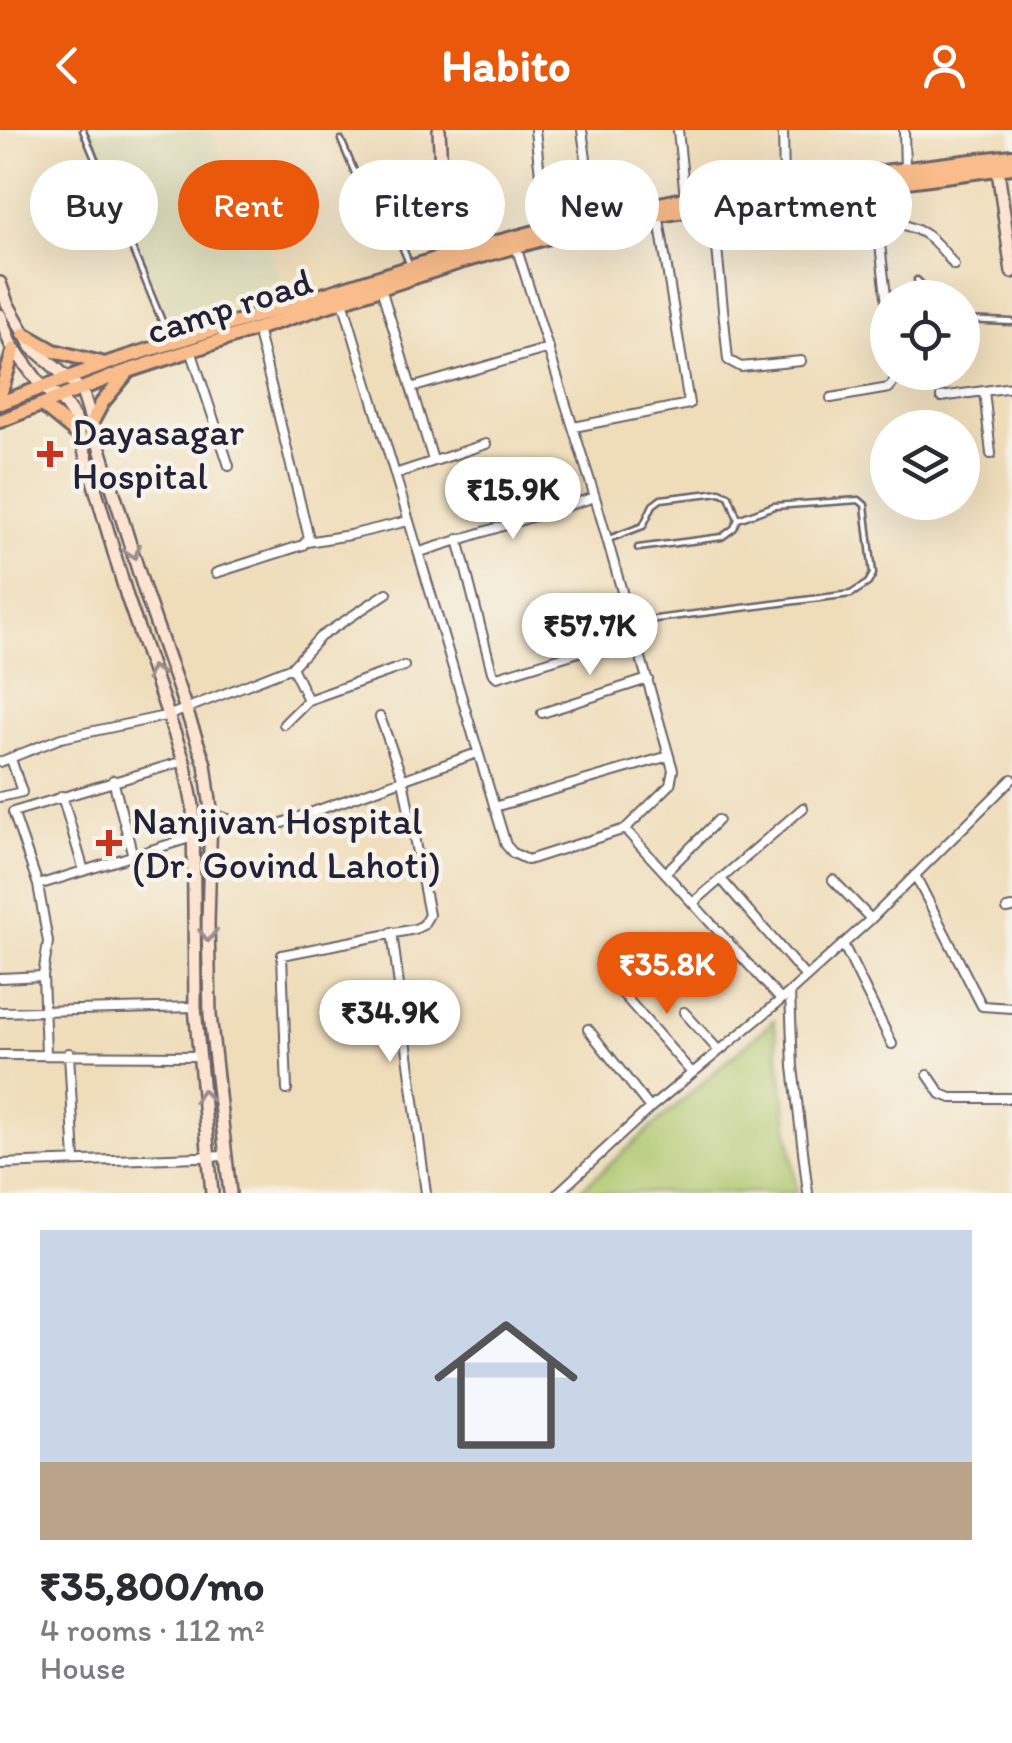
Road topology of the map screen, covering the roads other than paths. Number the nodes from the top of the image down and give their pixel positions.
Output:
1 (83, 130) edge
2 (439, 130) edge
3 (535, 130) edge
4 (582, 130) edge
5 (678, 130) edge
6 (783, 130) edge
7 (904, 130) edge
8 (341, 140) dead end
9 (538, 160) edge
10 (586, 160) edge
11 (682, 160) edge
12 (784, 160) edge
13 (905, 160) edge
14 (1007, 162) edge
15 (912, 173) edge
16 (659, 216) edge
17 (912, 229) edge
18 (525, 238) edge
19 (525, 240) edge
20 (515, 242) junction
21 (716, 250) edge
22 (880, 250) edge
23 (452, 254) junction
24 (954, 265) dead end
25 (411, 268) junction
26 (1012, 272) edge
27 (884, 280) edge
28 (0, 283) edge
29 (381, 288) junction
30 (342, 301) junction
31 (0, 316) edge
32 (980, 321) edge
33 (1012, 322) edge
34 (256, 329) junction
35 (24, 334) junction
36 (171, 343) junction
37 (549, 348) junction
38 (14, 349) junction
39 (191, 350) junction
40 (801, 361) dead end
41 (106, 364) junction
42 (128, 371) junction
43 (67, 379) junction
44 (42, 387) junction
45 (411, 388) junction
46 (1012, 388) edge
47 (877, 390) edge
48 (82, 391) junction
49 (984, 391) junction
50 (941, 397) dead end
51 (831, 398) dead end
52 (0, 399) edge
53 (61, 400) junction
54 (43, 406) junction
55 (0, 422) edge
56 (92, 422) junction
57 (574, 427) junction
58 (80, 436) junction
59 (486, 444) dead end
60 (991, 454) dead end
61 (433, 460) junction
62 (229, 466) dead end
63 (394, 474) junction
64 (595, 497) junction
65 (738, 519) junction
66 (408, 521) junction
67 (458, 539) junction
68 (606, 540) junction
69 (307, 542) junction
70 (638, 548) dead end
71 (420, 552) junction
72 (216, 572) dead end
73 (387, 593) dead end
74 (632, 622) junction
75 (636, 634) junction
76 (404, 666) dead end
77 (292, 667) junction
78 (648, 678) junction
79 (308, 700) junction
80 (187, 708) junction
81 (542, 713) dead end
82 (170, 715) junction
83 (380, 716) dead end
84 (284, 724) dead end
85 (477, 754) junction
86 (669, 756) junction
87 (11, 759) junction
88 (184, 761) junction
89 (0, 762) edge
90 (113, 780) junction
91 (403, 780) junction
92 (1012, 780) edge
93 (62, 796) junction
94 (0, 797) edge
95 (494, 807) junction
96 (804, 808) dead end
97 (210, 813) junction
98 (718, 820) dead end
99 (625, 829) junction
100 (192, 837) junction
101 (133, 856) junction
102 (84, 871) junction
103 (665, 872) junction
104 (916, 875) junction
105 (721, 879) junction
106 (833, 880) dead end
107 (38, 885) junction
108 (692, 903) junction
109 (870, 919) junction
110 (392, 932) junction
111 (843, 944) junction
112 (44, 976) junction
113 (806, 976) junction
114 (0, 978) edge
115 (615, 985) dead end
116 (790, 992) junction
117 (781, 1000) junction
118 (195, 1007) junction
119 (1012, 1008) edge
120 (44, 1011) junction
121 (0, 1012) edge
122 (684, 1012) dead end
123 (588, 1029) dead end
124 (892, 1044) dead end
125 (719, 1051) junction
126 (46, 1054) junction
127 (69, 1054) junction
128 (0, 1055) edge
129 (198, 1056) junction
130 (692, 1073) junction
131 (928, 1075) dead end
132 (288, 1090) dead end
133 (1012, 1098) edge
134 (650, 1108) junction
135 (226, 1156) junction
136 (209, 1157) junction
137 (75, 1161) junction
138 (0, 1164) edge
139 (212, 1193) edge
140 (230, 1193) edge
141 (424, 1193) edge
142 (558, 1193) edge
143 (808, 1193) edge

1 - 36 lane
2 - 23 street
3 - 9 street
4 - 10 street
5 - 11 street
6 - 12 street
7 - 13 street
8 - 25 lane
14 - 15 main road, camp road
14 - 26 street
16 - 57 street
17 - 24 street
18 - 20 main road, camp road
19 - 20 main road, camp road
20 - 23 main road, camp road
20 - 29 main road, camp road
20 - 37 street
21 - 40 street
22 - 27 street
23 - 25 main road, camp road
25 - 36 main road, camp road
28 - 35 street
29 - 30 main road, camp road
29 - 45 street
30 - 34 main road, camp road
30 - 63 street
31 - 38 street
32 - 33 lane
34 - 39 main road, camp road
34 - 69 street
35 - 41 main road
35 - 43 street
36 - 41 main road, camp road
37 - 45 street
37 - 57 street
38 - 44 street
38 - 52 main road
39 - 42 main road, camp road
39 - 62 street
41 - 43 main road, camp road
42 - 48 main road, camp road
42 - 56 main road
43 - 44 main road, camp road
43 - 48 street
44 - 52 main road, camp road
44 - 53 street
45 - 61 street
46 - 49 street
47 - 51 street
48 - 53 main road, camp road
48 - 56 street
49 - 50 street
49 - 60 street
53 - 54 main road, camp road
53 - 58 street
54 - 55 main road, camp road
54 - 58 main road
56 -> 80 street
57 - 64 street
82 -> 58 street
59 - 61 street
61 - 63 street
63 - 66 street
64 - 67 street
64 - 68 street
65 - 68 lane
65 - 70 lane
65 - 74 lane
66 - 69 street
66 - 71 street
67 - 71 street
67 - 75 street
68 - 74 street
69 - 72 street
71 - 85 street
73 - 77 street
74 - 75 street
75 - 78 street
76 - 79 street
77 - 79 street
77 - 80 street
78 - 81 street
78 - 86 street
79 - 84 street
80 - 82 street
80 - 97 street
82 - 87 street
82 - 88 street
83 - 91 street
85 - 91 street
85 - 95 street
86 - 95 street
86 - 99 street
87 - 89 street
87 - 94 street
88 - 90 street
88 - 100 street
90 - 93 street
90 - 101 street
91 - 97 street
91 - 110 street
92 - 104 street
93 - 102 street
93 - 107 street
95 - 99 street
96 - 105 street
97 -> 135 street
98 - 103 street
99 - 103 street
100 - 101 street
100 - 118 street
101 - 102 street
102 - 107 street
103 - 108 street
104 - 109 street
104 - 119 street
105 - 108 street
105 - 113 street
106 - 109 street
107 - 112 street
108 - 117 street
109 - 111 street
110 - 132 street
110 - 141 street
111 - 113 street
111 - 124 street
112 - 114 street
112 - 120 street
113 - 116 street
115 - 130 street
116 - 117 street
116 - 143 street
117 - 125 street
118 - 120 street
118 - 129 street
120 - 121 street
120 - 126 street
122 - 125 street
123 - 134 street
125 - 130 street
126 - 127 street
126 - 128 street
127 - 129 street
127 - 137 street
136 -> 129 street
130 - 134 street
131 - 133 street
134 - 142 street
135 - 136 street
135 - 140 street
136 - 137 street
136 - 139 street
137 - 138 street

